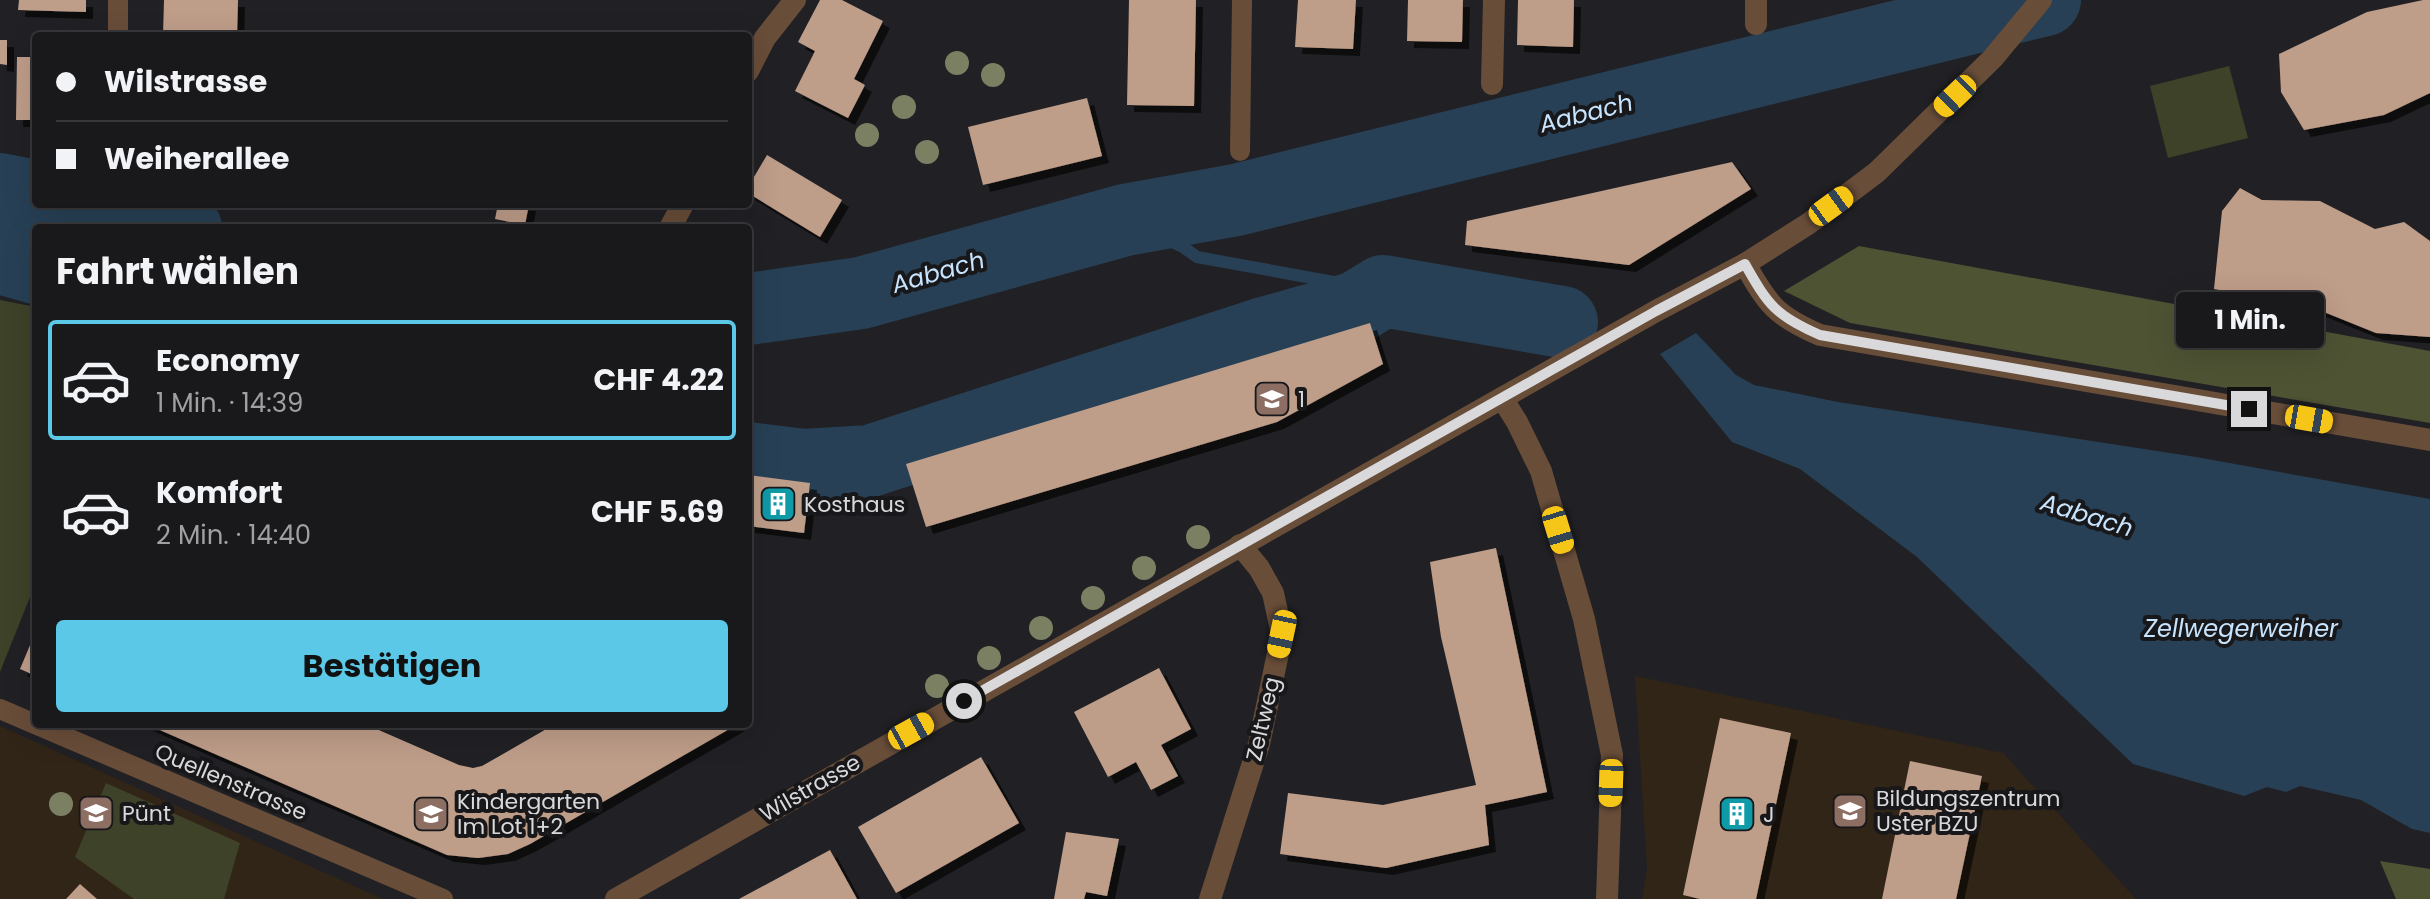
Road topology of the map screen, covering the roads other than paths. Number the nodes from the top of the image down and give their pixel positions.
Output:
1 (118, 0) edge
2 (795, 0) edge
3 (1242, 0) edge
4 (1494, 0) edge
5 (1756, 0) edge
6 (2041, 0) edge
7 (1756, 24) dead end
8 (118, 32) edge
9 (752, 63) edge
10 (1492, 84) dead end
11 (1240, 151) dead end
12 (1745, 264) junction
13 (1502, 398) junction
14 (2430, 440) edge
15 (1240, 545) junction
16 (0, 709) edge
17 (32, 723) edge
18 (44, 728) edge
19 (443, 899) edge
20 (616, 899) edge
21 (1210, 899) edge
22 (1607, 899) edge

1 - 8 lane
2 - 9 street
3 - 11 lane
4 - 10 street
5 - 7 street
6 - 12 street, Wilstrasse
12 - 13 street, Wilstrasse
12 - 14 street
13 - 15 street, Wilstrasse
13 - 22 street
15 - 20 street, Wilstrasse
15 - 21 street, Zeltweg
16 - 17 lane, Quellenstrasse
18 - 19 lane, Quellenstrasse

